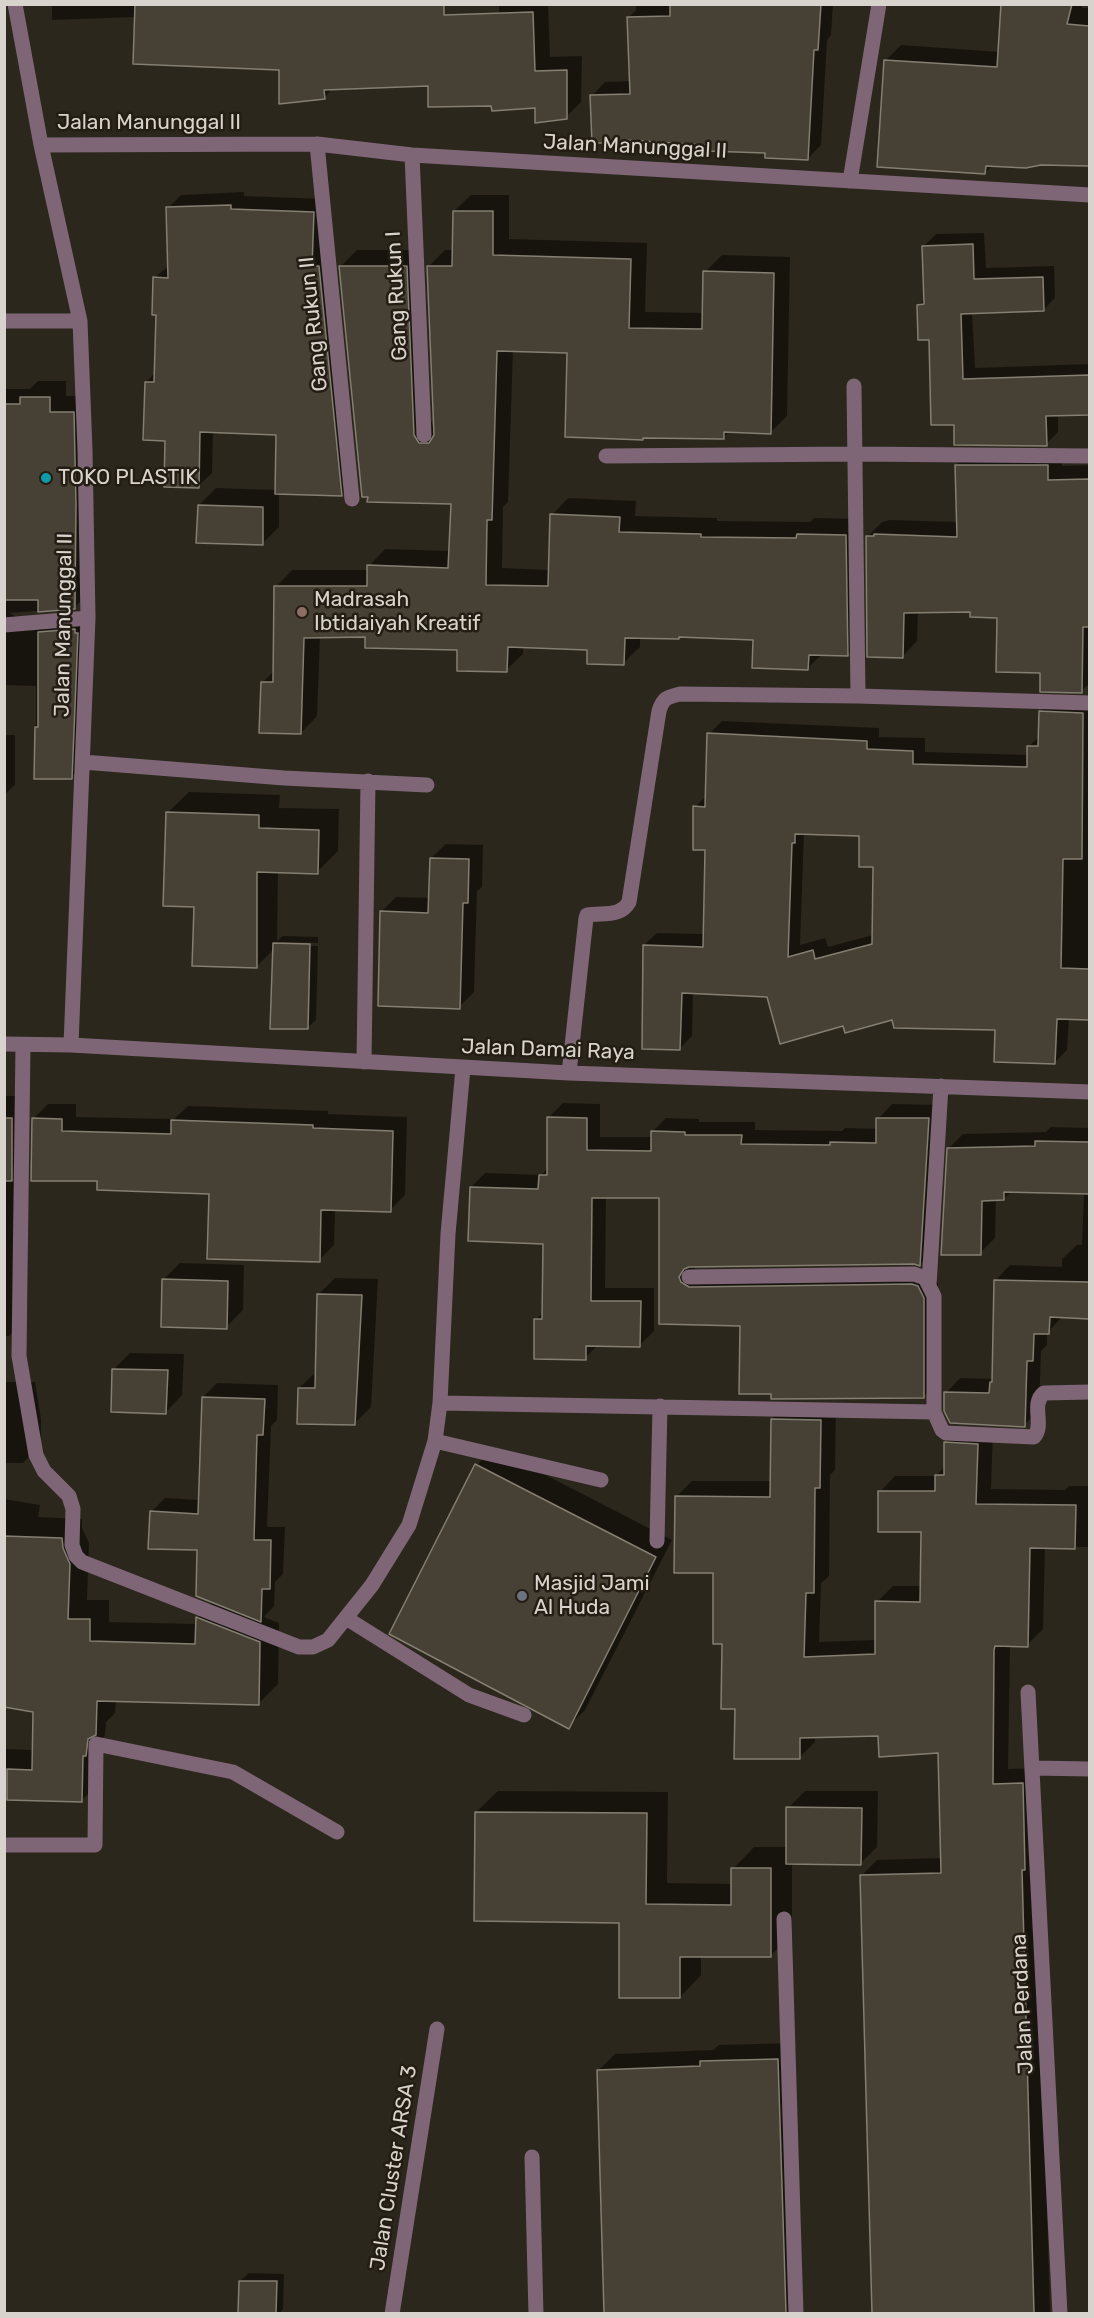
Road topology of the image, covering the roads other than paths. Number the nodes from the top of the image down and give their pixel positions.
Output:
1 (15, 4) edge
2 (879, 4) edge
3 (317, 144) junction
4 (41, 145) junction
5 (412, 155) junction
6 (850, 181) junction
7 (1089, 195) edge
8 (4, 321) edge
9 (80, 321) junction
10 (854, 386) dead end
11 (424, 435) dead end
12 (854, 454) junction
13 (606, 456) dead end
14 (1089, 456) edge
15 (352, 499) dead end
16 (88, 618) junction
17 (4, 625) edge
18 (858, 696) junction
19 (1089, 702) edge
20 (83, 762) junction
21 (368, 781) junction
22 (427, 785) dead end
23 (4, 1044) edge
24 (22, 1045) junction
25 (71, 1045) junction
26 (364, 1062) junction
27 (463, 1068) junction
28 (569, 1073) junction
29 (941, 1086) junction
30 (1089, 1092) edge
31 (688, 1277) dead end
32 (929, 1285) junction
33 (12, 1356) edge
34 (1089, 1392) edge
35 (440, 1403) junction
36 (660, 1406) junction
37 (934, 1412) junction
38 (435, 1441) junction
39 (601, 1480) dead end
40 (657, 1540) dead end
41 (346, 1618) junction
42 (1028, 1692) dead end
43 (524, 1715) dead end
44 (1032, 1768) junction
45 (1089, 1769) edge
46 (337, 1832) dead end
47 (4, 1845) edge
48 (784, 1918) dead end
49 (437, 2029) dead end
50 (532, 2157) dead end
51 (392, 2313) edge
52 (536, 2313) edge
53 (796, 2313) edge
54 (1060, 2313) edge

1 - 4 street
2 - 6 street
3 - 4 street, Jalan Manunggal II
3 - 5 street, Jalan Manunggal II
3 - 15 street, Gang Rukun II
4 - 9 street, Jalan Manunggal II
5 - 6 street, Jalan Manunggal II
5 - 11 street, Gang Rukun I
6 - 7 street, Jalan Manunggal II
8 - 9 street
9 - 16 street, Jalan Manunggal II
10 - 12 street
12 - 13 street
12 - 14 street
12 - 18 street
16 - 17 street
16 - 20 street, Jalan Manunggal II
18 - 19 street
18 - 28 street
20 - 21 street
20 - 25 street, Jalan Manunggal II
21 - 22 street
21 - 26 street
23 - 24 street, Jalan Damai Raya
24 - 25 street, Jalan Damai Raya
24 - 33 street
25 - 26 street, Jalan Damai Raya
26 - 27 street, Jalan Damai Raya
27 - 28 street, Jalan Damai Raya
27 - 35 street
28 - 29 street, Jalan Damai Raya
29 - 30 street, Jalan Damai Raya
29 - 32 street
31 - 32 street
32 - 37 street
33 - 41 street
34 - 37 street
35 - 36 street
35 - 38 street
36 - 37 street
36 - 40 street
38 - 39 street
38 - 41 street
41 - 43 street
42 - 44 street, Jalan Perdana
44 - 45 street
44 - 54 street, Jalan Perdana
46 - 47 street
48 - 53 street
49 - 51 street, Jalan Cluster ARSA 3
50 - 52 street

